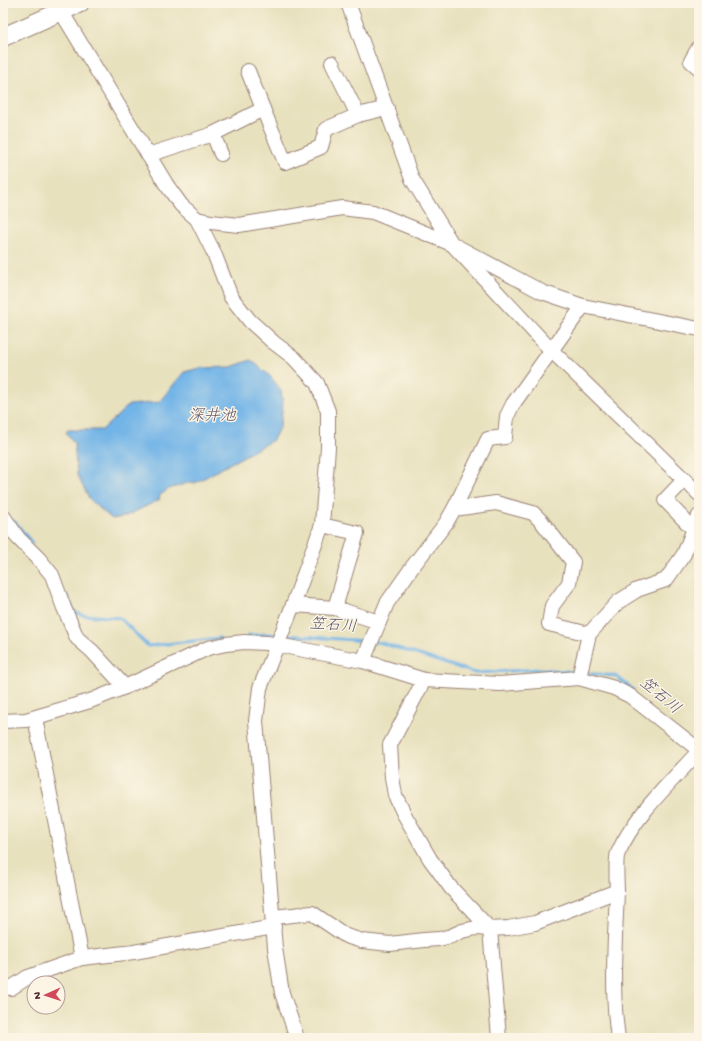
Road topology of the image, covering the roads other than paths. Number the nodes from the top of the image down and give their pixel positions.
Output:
1 (80, 3) edge
2 (348, 3) edge
3 (58, 7) edge
4 (3, 37) edge
5 (699, 47) edge
6 (332, 64) dead end
7 (699, 68) edge
8 (248, 72) dead end
9 (387, 108) junction
10 (263, 109) junction
11 (358, 115) junction
12 (213, 134) junction
13 (221, 154) dead end
14 (148, 155) junction
15 (197, 219) junction
16 (452, 244) junction
17 (583, 306) junction
18 (699, 329) edge
19 (551, 350) junction
20 (684, 480) junction
21 (699, 494) edge
22 (454, 509) junction
23 (3, 516) edge
24 (696, 522) edge
25 (322, 526) junction
26 (293, 605) junction
27 (335, 608) junction
28 (379, 622) junction
29 (589, 634) junction
30 (277, 645) junction
31 (363, 661) junction
32 (579, 678) junction
33 (424, 680) junction
34 (125, 687) junction
35 (35, 718) junction
36 (3, 721) edge
37 (699, 751) edge
38 (617, 891) junction
39 (274, 922) junction
40 (490, 929) junction
41 (82, 958) junction
42 (3, 987) edge
43 (297, 1038) edge
44 (499, 1038) edge
45 (618, 1038) edge

1 - 3 main road
2 - 9 street
3 - 4 main road
3 - 14 street
5 - 7 street
6 - 11 street
8 - 10 street
9 - 11 street
9 - 16 street
10 - 11 street
10 - 12 street
12 - 13 street
12 - 14 street
14 - 15 street
15 - 16 street
15 - 25 street
16 - 17 street
16 - 19 street
17 - 18 street
17 - 19 street
19 - 20 street
19 - 22 street
20 - 21 street
20 - 24 street
22 - 28 street
22 - 29 street
23 - 34 street
24 - 29 street
25 - 26 street
25 - 27 street
26 - 27 street
26 - 30 street
27 - 28 street
28 - 31 street
29 - 32 street
30 - 31 street
30 - 34 street
30 - 39 street
31 - 33 street
32 - 33 street
32 - 37 street
33 - 40 street
34 - 35 street
35 - 36 street
35 - 41 street
37 - 38 street
38 - 40 street
38 - 45 street
39 - 40 street
39 - 41 street
39 - 43 street
40 - 44 street
41 - 42 street

